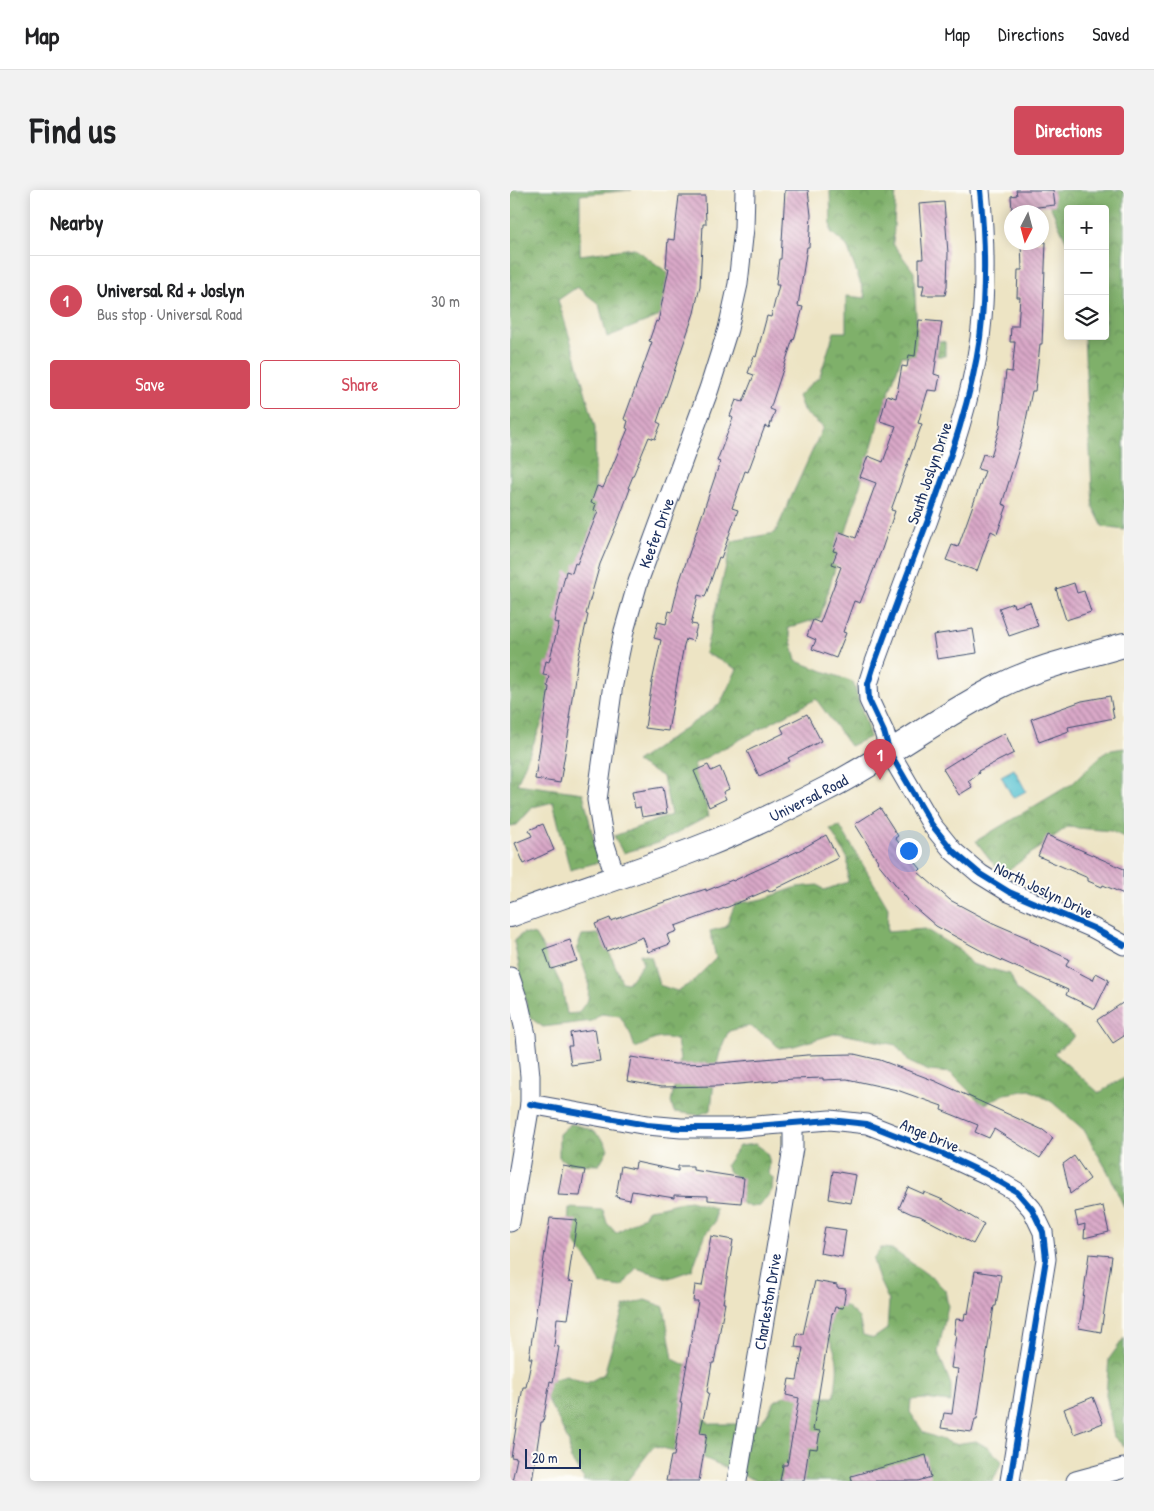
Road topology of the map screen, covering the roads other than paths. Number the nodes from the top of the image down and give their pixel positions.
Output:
1 (745, 190) edge
2 (980, 190) edge
3 (1124, 645) edge
4 (890, 753) junction
5 (616, 879) junction
6 (510, 915) edge
7 (1124, 945) edge
8 (510, 977) edge
9 (530, 1104) junction
10 (793, 1122) junction
11 (510, 1222) edge
12 (1124, 1468) edge
13 (737, 1481) edge
14 (1010, 1481) edge
15 (1076, 1481) edge

1 - 5 street, Keefer Drive
2 - 4 street, South Joslyn Drive
3 - 4 street, Universal Road
4 - 5 street, Universal Road
4 - 7 street, North Joslyn Drive
5 - 6 street, Universal Road
8 - 9 street
9 - 10 street, Ange Drive
9 - 11 street
10 - 13 street, Charleston Drive
10 - 14 street, Ange Drive
12 - 15 street

